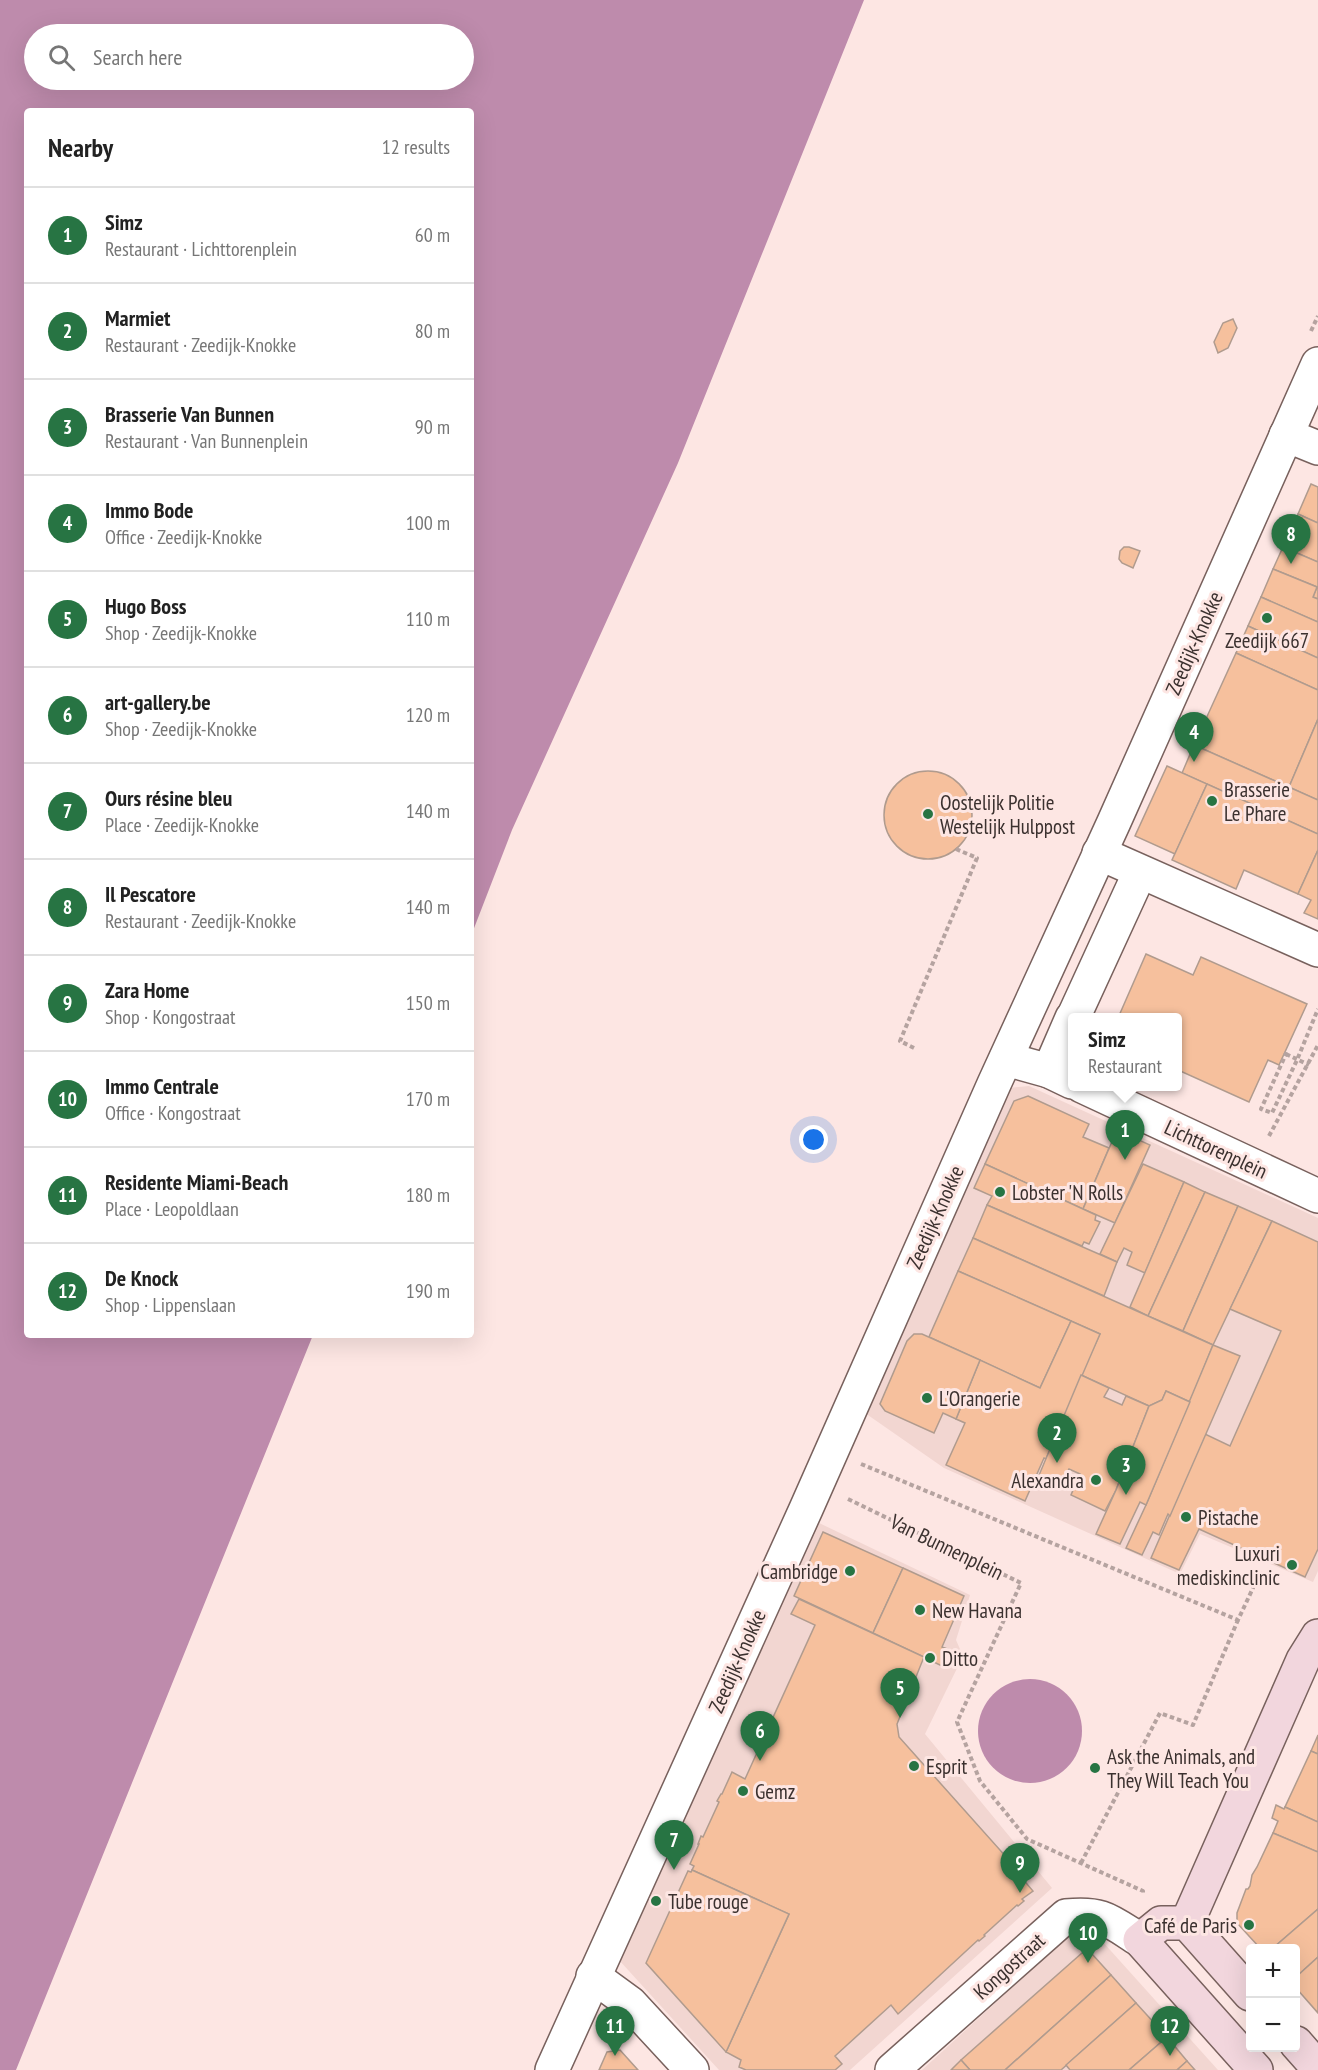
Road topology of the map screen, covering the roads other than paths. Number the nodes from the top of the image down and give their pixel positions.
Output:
1 (1318, 364) edge
2 (1286, 435) junction
3 (1318, 448) edge
4 (1100, 853) junction
5 (1140, 872) junction
6 (1318, 950) edge
7 (1074, 1013) edge
8 (1068, 1039) edge
9 (1006, 1059) junction
10 (1061, 1076) edge
11 (1093, 1091) edge
12 (1318, 1196) edge
13 (1318, 1636) edge
14 (1187, 1923) junction
15 (1140, 1940) junction
16 (593, 1976) junction
17 (1246, 1988) edge
18 (1300, 2048) edge
19 (1318, 2068) edge
20 (552, 2070) edge
21 (692, 2070) edge
22 (892, 2070) edge
23 (1256, 2070) edge

1 - 2 street, Zeedijk-Knokke
2 - 3 street
2 - 4 street, Zeedijk-Knokke
4 - 5 street
4 - 9 street, Zeedijk-Knokke
5 - 6 street
5 - 7 street
8 - 10 street
9 - 10 street
9 - 16 street, Zeedijk-Knokke
11 - 12 street, Lichttorenplein
13 - 14 street
14 - 15 street
14 - 17 street
15 - 22 street, Kongostraat
15 - 23 street
16 - 20 street, Zeedijk-Knokke
16 - 21 street
18 - 19 street

